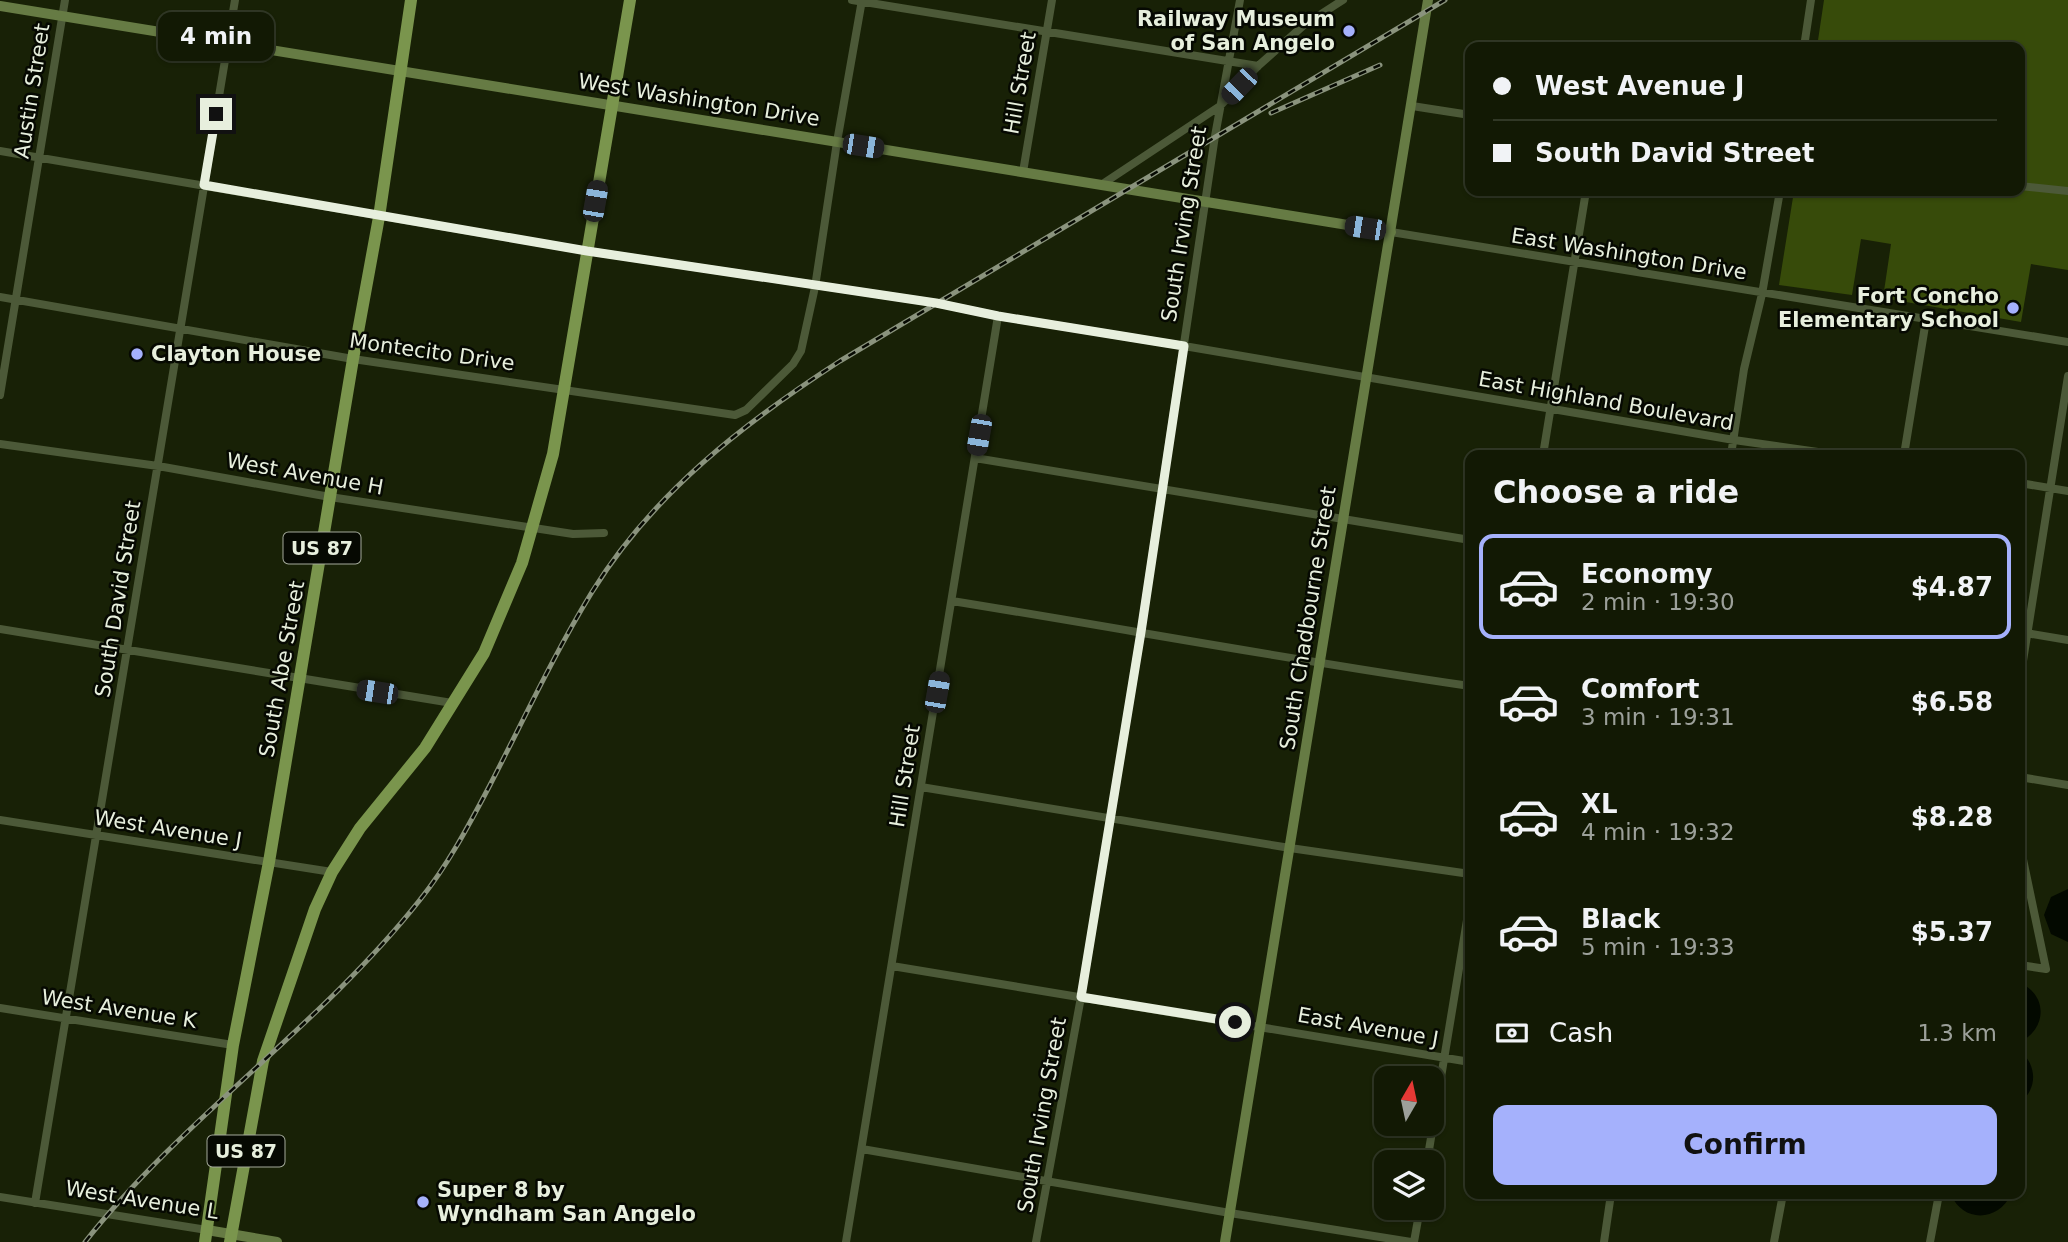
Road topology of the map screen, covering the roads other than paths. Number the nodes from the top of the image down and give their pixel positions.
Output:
1 (65, 0) edge
2 (235, 0) edge
3 (411, 0) edge
4 (630, 0) edge
5 (852, 0) edge
6 (1052, 0) edge
7 (1240, 0) edge
8 (1343, 0) edge
9 (1428, 0) edge
10 (1811, 0) edge
11 (861, 1) edge
12 (0, 6) edge
13 (62, 16) junction
14 (1046, 31) junction
15 (1805, 42) edge
16 (228, 43) junction
17 (1227, 61) junction
18 (1258, 66) junction
19 (401, 71) junction
20 (612, 105) junction
21 (1220, 106) junction
22 (1412, 106) junction
23 (1465, 114) edge
24 (837, 142) junction
25 (0, 151) edge
26 (39, 158) junction
27 (1023, 172) junction
28 (204, 185) junction
29 (1101, 185) junction
30 (2025, 187) edge
31 (2068, 191) edge
32 (1585, 196) edge
33 (1779, 196) edge
34 (1207, 202) junction
35 (379, 217) junction
36 (1391, 232) junction
37 (587, 251) junction
38 (1574, 263) junction
39 (815, 287) junction
40 (1762, 294) junction
41 (0, 297) edge
42 (16, 299) junction
43 (998, 316) junction
44 (1926, 320) junction
45 (181, 328) junction
46 (2068, 342) edge
47 (1184, 346) junction
48 (353, 359) junction
49 (2068, 376) edge
50 (1367, 378) junction
51 (563, 389) junction
52 (0, 395) edge
53 (1551, 409) junction
54 (1734, 440) junction
55 (0, 444) edge
56 (1544, 450) edge
57 (1732, 450) edge
58 (1804, 450) edge
59 (1905, 450) edge
60 (975, 458) junction
61 (158, 466) junction
62 (2025, 485) edge
63 (1162, 488) junction
64 (2050, 489) junction
65 (2068, 491) edge
66 (330, 497) junction
67 (1344, 519) junction
68 (534, 528) junction
69 (604, 533) dead end
70 (1465, 539) edge
71 (952, 601) junction
72 (2025, 622) edge
73 (0, 629) edge
74 (1141, 632) junction
75 (2025, 633) edge
76 (2068, 640) edge
77 (127, 651) junction
78 (1320, 664) junction
79 (299, 679) junction
80 (1465, 685) edge
81 (452, 704) junction
82 (2025, 778) edge
83 (2068, 785) edge
84 (921, 787) junction
85 (1110, 817) junction
86 (0, 820) edge
87 (96, 835) junction
88 (1290, 848) junction
89 (269, 862) junction
90 (2025, 869) edge
91 (331, 872) junction
92 (1465, 873) edge
93 (1465, 933) edge
94 (892, 966) junction
95 (2025, 966) edge
96 (1081, 997) junction
97 (0, 1007) edge
98 (66, 1018) junction
99 (1261, 1026) junction
100 (233, 1045) junction
101 (1445, 1058) junction
102 (1465, 1061) edge
103 (862, 1149) junction
104 (1429, 1150) edge
105 (1048, 1180) junction
106 (0, 1197) edge
107 (1610, 1199) edge
108 (1782, 1199) edge
109 (1938, 1199) edge
110 (35, 1203) junction
111 (1230, 1213) junction
112 (1418, 1220) edge
113 (206, 1236) edge
114 (231, 1238) edge
115 (277, 1242) edge
116 (846, 1242) edge
117 (1036, 1242) edge
118 (1226, 1242) edge
119 (1413, 1242) edge
120 (1604, 1242) edge
121 (1774, 1242) edge
122 (1930, 1242) edge

1 - 13 street, Austin Street
2 - 16 street, South David Street
3 - 19 main road, South Abe Street / US 87
4 - 20 main road, US 87
5 - 11 street
6 - 14 street, Hill Street
7 - 17 street, South Irving Street
8 - 18 street
9 - 22 street, South Chadbourne Street
10 - 15 street
11 - 14 street
11 - 24 street
12 - 13 street, West Washington Drive
13 - 16 street, West Washington Drive
13 - 26 street, Austin Street
14 - 17 street
14 - 27 street, Hill Street
16 - 19 street, West Washington Drive
16 - 28 street, South David Street
17 - 18 street
17 - 21 street, South Irving Street
18 - 21 street
19 - 20 street, West Washington Drive
19 - 35 main road, South Abe Street / US 87
20 - 24 street, West Washington Drive
20 - 37 main road, US 87
21 - 29 street
21 - 34 street, South Irving Street
22 - 23 street
22 - 36 street, South Chadbourne Street
24 - 27 street, West Washington Drive
24 - 39 street
25 - 26 street, East Highland Boulevard
26 - 28 street, East Highland Boulevard
26 - 42 street, Austin Street
27 - 29 street, West Washington Drive
28 - 35 street, East Highland Boulevard
28 - 45 street, South David Street
29 - 34 street, West Washington Drive
30 - 31 street
32 - 38 street
33 - 40 street
34 - 36 street, West Washington Drive
34 - 47 street, South Irving Street
35 - 37 street, East Highland Boulevard
35 - 48 main road, South Abe Street / US 87
36 - 38 street, East Washington Drive
36 - 50 street, South Chadbourne Street
37 - 39 street, East Highland Boulevard
37 - 51 main road, US 87
38 - 40 street, East Washington Drive
38 - 53 street
39 - 43 street, East Highland Boulevard
39 - 51 street, Montecito Drive
40 - 44 street, East Washington Drive
40 - 54 street
41 - 42 street, Montecito Drive
42 - 45 street, Montecito Drive
42 - 52 street, Austin Street
43 - 47 street, East Highland Boulevard
43 - 60 street, Hill Street
44 - 46 street, East Washington Drive
44 - 59 street
45 - 48 street, Montecito Drive
45 - 61 street, South David Street
47 - 50 street, East Highland Boulevard
47 - 63 street, South Irving Street
48 - 51 street, Montecito Drive
48 - 66 main road, South Abe Street / US 87
49 - 64 street
50 - 53 street, East Highland Boulevard
50 - 67 street, South Chadbourne Street
51 - 68 main road, US 87
53 - 54 street, East Highland Boulevard
53 - 56 street
54 - 57 street
54 - 58 street, East Highland Boulevard
55 - 61 street, West Avenue H
60 - 63 street
60 - 71 street, Hill Street
61 - 66 street, West Avenue H
61 - 77 street, South David Street
62 - 64 street
63 - 67 street
63 - 74 street, South Irving Street
64 - 65 street
64 - 72 street
66 - 68 street, West Avenue H
66 - 79 main road, South Abe Street / US 87
67 - 70 street
67 - 78 street, South Chadbourne Street
68 - 69 street, West Avenue H
68 - 81 main road, US 87
71 - 74 street
71 - 84 street, Hill Street
73 - 77 street
74 - 78 street
74 - 85 street, South Irving Street
75 - 76 street
77 - 79 street
77 - 87 street, South David Street
78 - 80 street
78 - 88 street, South Chadbourne Street
79 - 81 street
79 - 89 main road, South Abe Street / US 87
81 - 91 main road, US 87
82 - 83 street
84 - 85 street
84 - 94 street, Hill Street
85 - 88 street
85 - 96 street, South Irving Street
86 - 87 street, West Avenue J
87 - 89 street, West Avenue J
87 - 98 street, South David Street
88 - 92 street
88 - 99 street, South Chadbourne Street
89 - 91 street, West Avenue J
89 - 100 main road, South Abe Street / US 87
90 - 95 street
91 - 114 main road, US 87
93 - 101 street
94 - 96 street
94 - 103 street, Hill Street
96 - 99 street
96 - 105 street, South Irving Street
97 - 98 street, West Avenue K
98 - 100 street, West Avenue K
98 - 110 street, South David Street
99 - 101 street, East Avenue J
99 - 111 street, South Chadbourne Street
100 - 113 main road, South Abe Street / US 87
101 - 102 street, East Avenue J
101 - 104 street
103 - 105 street
103 - 116 street, Hill Street
105 - 111 street
105 - 117 street, South Irving Street
106 - 110 street, West Avenue L
107 - 120 street
108 - 121 street
109 - 122 street
110 - 113 street, West Avenue L
111 - 118 street, South Chadbourne Street
111 - 119 street
112 - 119 street
113 - 114 street, West Avenue L
114 - 115 street, West Avenue L

